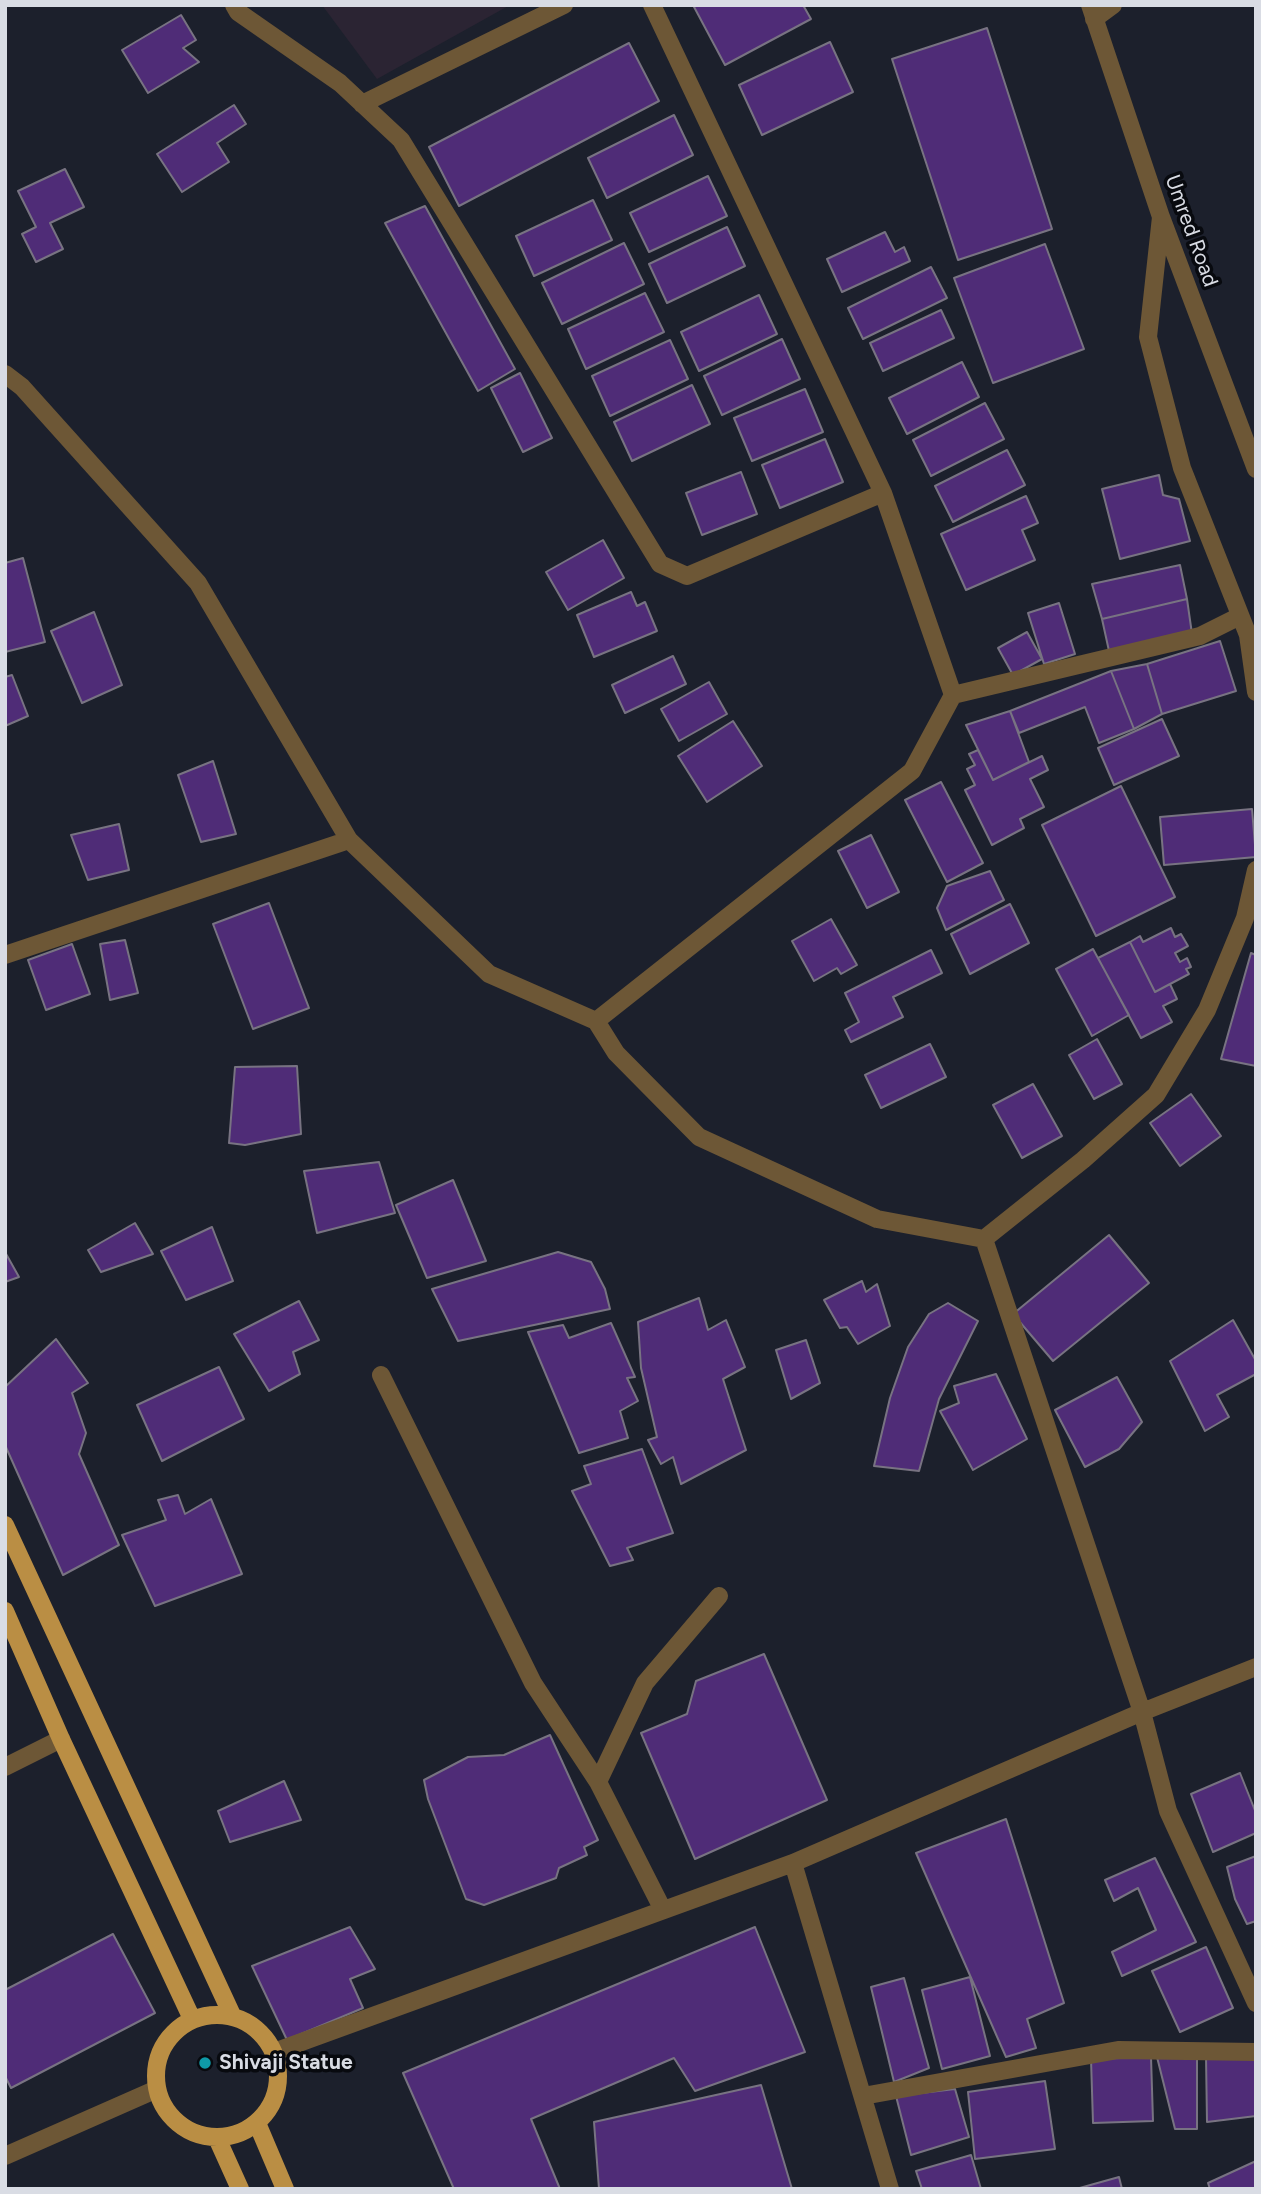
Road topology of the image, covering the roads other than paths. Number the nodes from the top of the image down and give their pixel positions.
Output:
1 (234, 5) edge
2 (564, 5) edge
3 (652, 5) edge
4 (1112, 5) edge
5 (1092, 12) edge
6 (362, 104) junction
7 (1161, 217) junction
8 (5, 374) edge
9 (1256, 469) edge
10 (883, 493) junction
11 (1240, 615) junction
12 (1256, 692) edge
13 (953, 695) junction
14 (349, 840) junction
15 (1256, 870) edge
16 (5, 955) edge
17 (596, 1021) junction
18 (984, 1239) junction
19 (381, 1375) dead end
20 (5, 1525) edge
21 (719, 1596) dead end
22 (5, 1611) edge
23 (1256, 1667) edge
24 (1142, 1712) junction
25 (61, 1739) junction
26 (5, 1767) edge
27 (598, 1782) junction
28 (793, 1863) junction
29 (663, 1910) junction
30 (1256, 2003) edge
31 (232, 2015) junction
32 (192, 2019) junction
33 (274, 2052) junction
34 (1256, 2052) edge
35 (157, 2089) junction
36 (863, 2096) junction
37 (257, 2123) junction
38 (217, 2137) junction
39 (5, 2156) edge
40 (240, 2189) edge
41 (285, 2189) edge
42 (890, 2189) edge

1 - 6 street
2 - 6 street
3 - 10 street
4 - 5 street
5 - 7 street, Umred Road
6 - 10 street
7 - 9 street, Umred Road
7 - 11 street
8 - 14 street
10 - 13 street
11 - 12 street
11 - 13 street
13 - 17 street
14 - 16 street
14 - 17 street
15 - 18 street
17 - 18 street
18 - 24 street
19 - 27 street
20 - 31 main road
21 - 27 street
22 - 25 main road
23 - 24 street
24 - 28 street
24 - 30 street
25 - 26 street
25 - 32 main road
27 - 29 street
28 - 29 street
28 - 36 street
29 - 33 street
31 - 32 main road
31 - 33 main road
32 - 35 main road
33 - 37 main road
34 - 36 street
35 - 38 main road
35 - 39 street
36 - 42 street
37 - 38 main road
37 - 41 main road
38 - 40 main road

